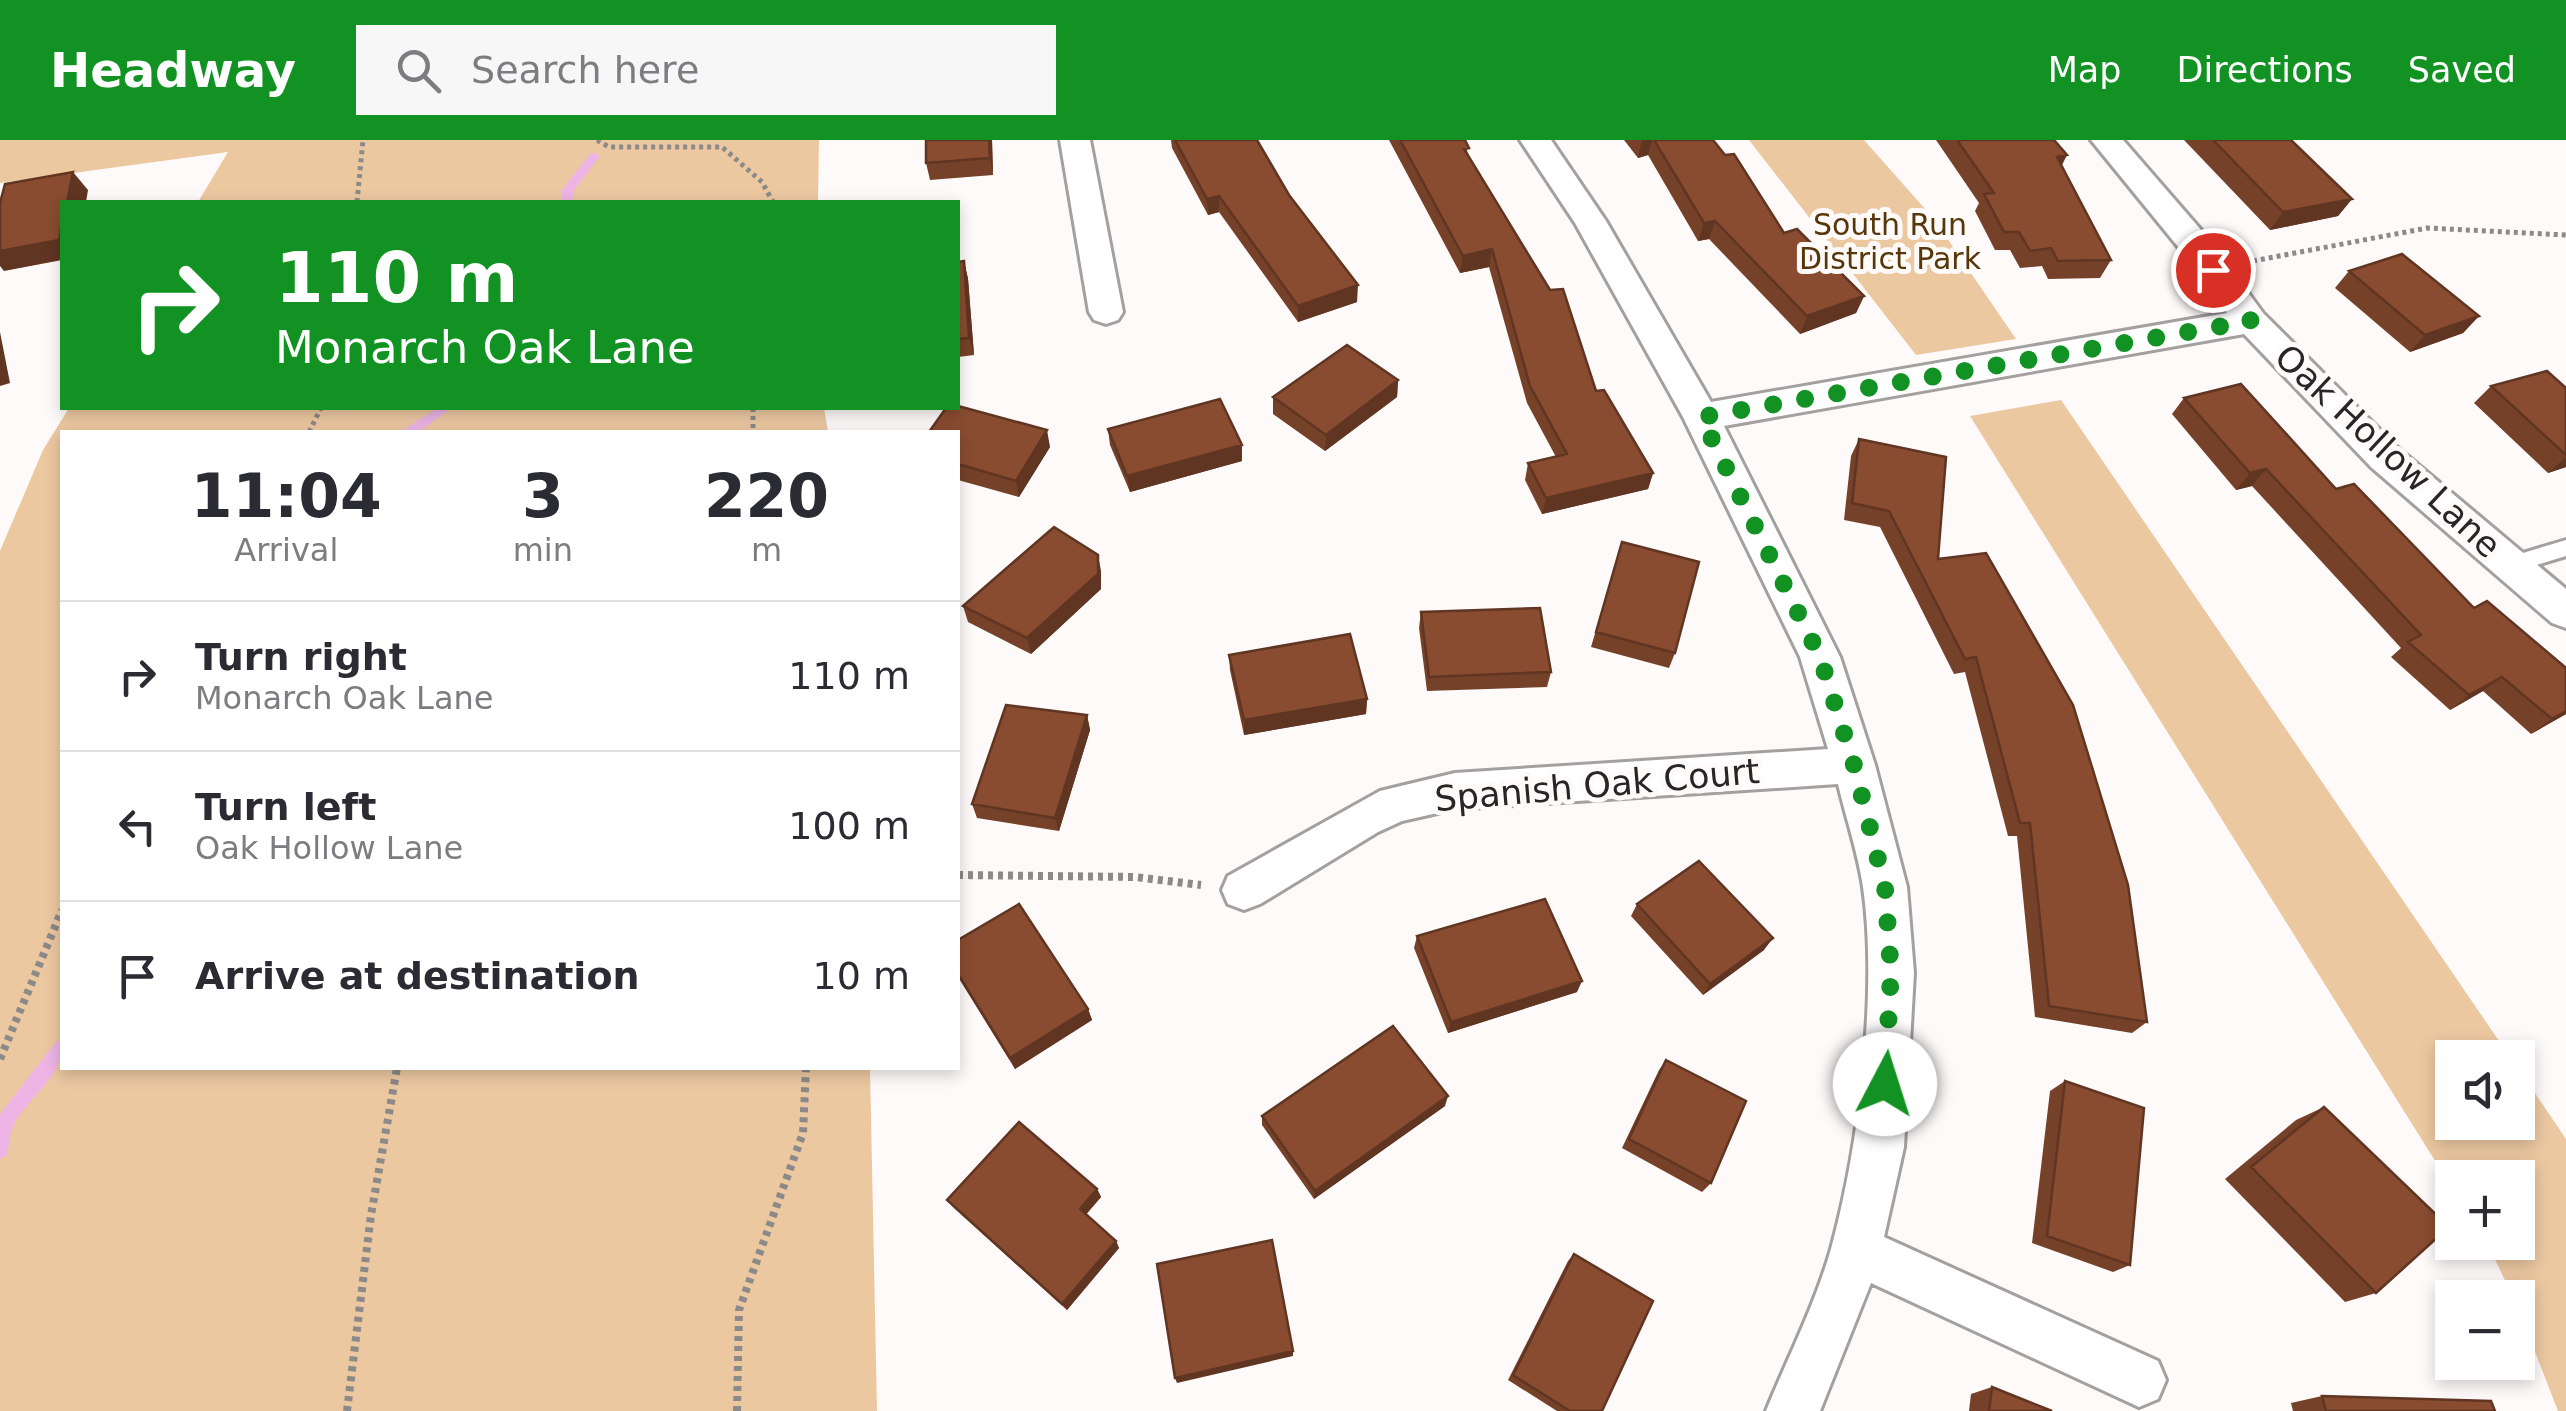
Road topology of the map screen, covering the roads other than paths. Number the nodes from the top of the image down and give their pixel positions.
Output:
1 (1075, 140) edge
2 (1534, 140) edge
3 (2106, 140) edge
4 (1106, 312) dead end
5 (2251, 321) junction
6 (1701, 417) junction
7 (2566, 548) edge
8 (2510, 566) junction
9 (2566, 612) edge
10 (1854, 765) junction
11 (1244, 890) road end
12 (1856, 1250) junction
13 (2139, 1380) dead end
14 (1793, 1411) edge

1 - 4 street
2 - 6 street
3 - 5 street, Oak Hollow Lane
5 - 6 street
5 - 8 street, Oak Hollow Lane
6 - 10 street
7 - 8 lane
8 - 9 street, Oak Hollow Lane
10 - 11 street, Spanish Oak Court
10 - 12 street
12 - 13 street
12 - 14 street

